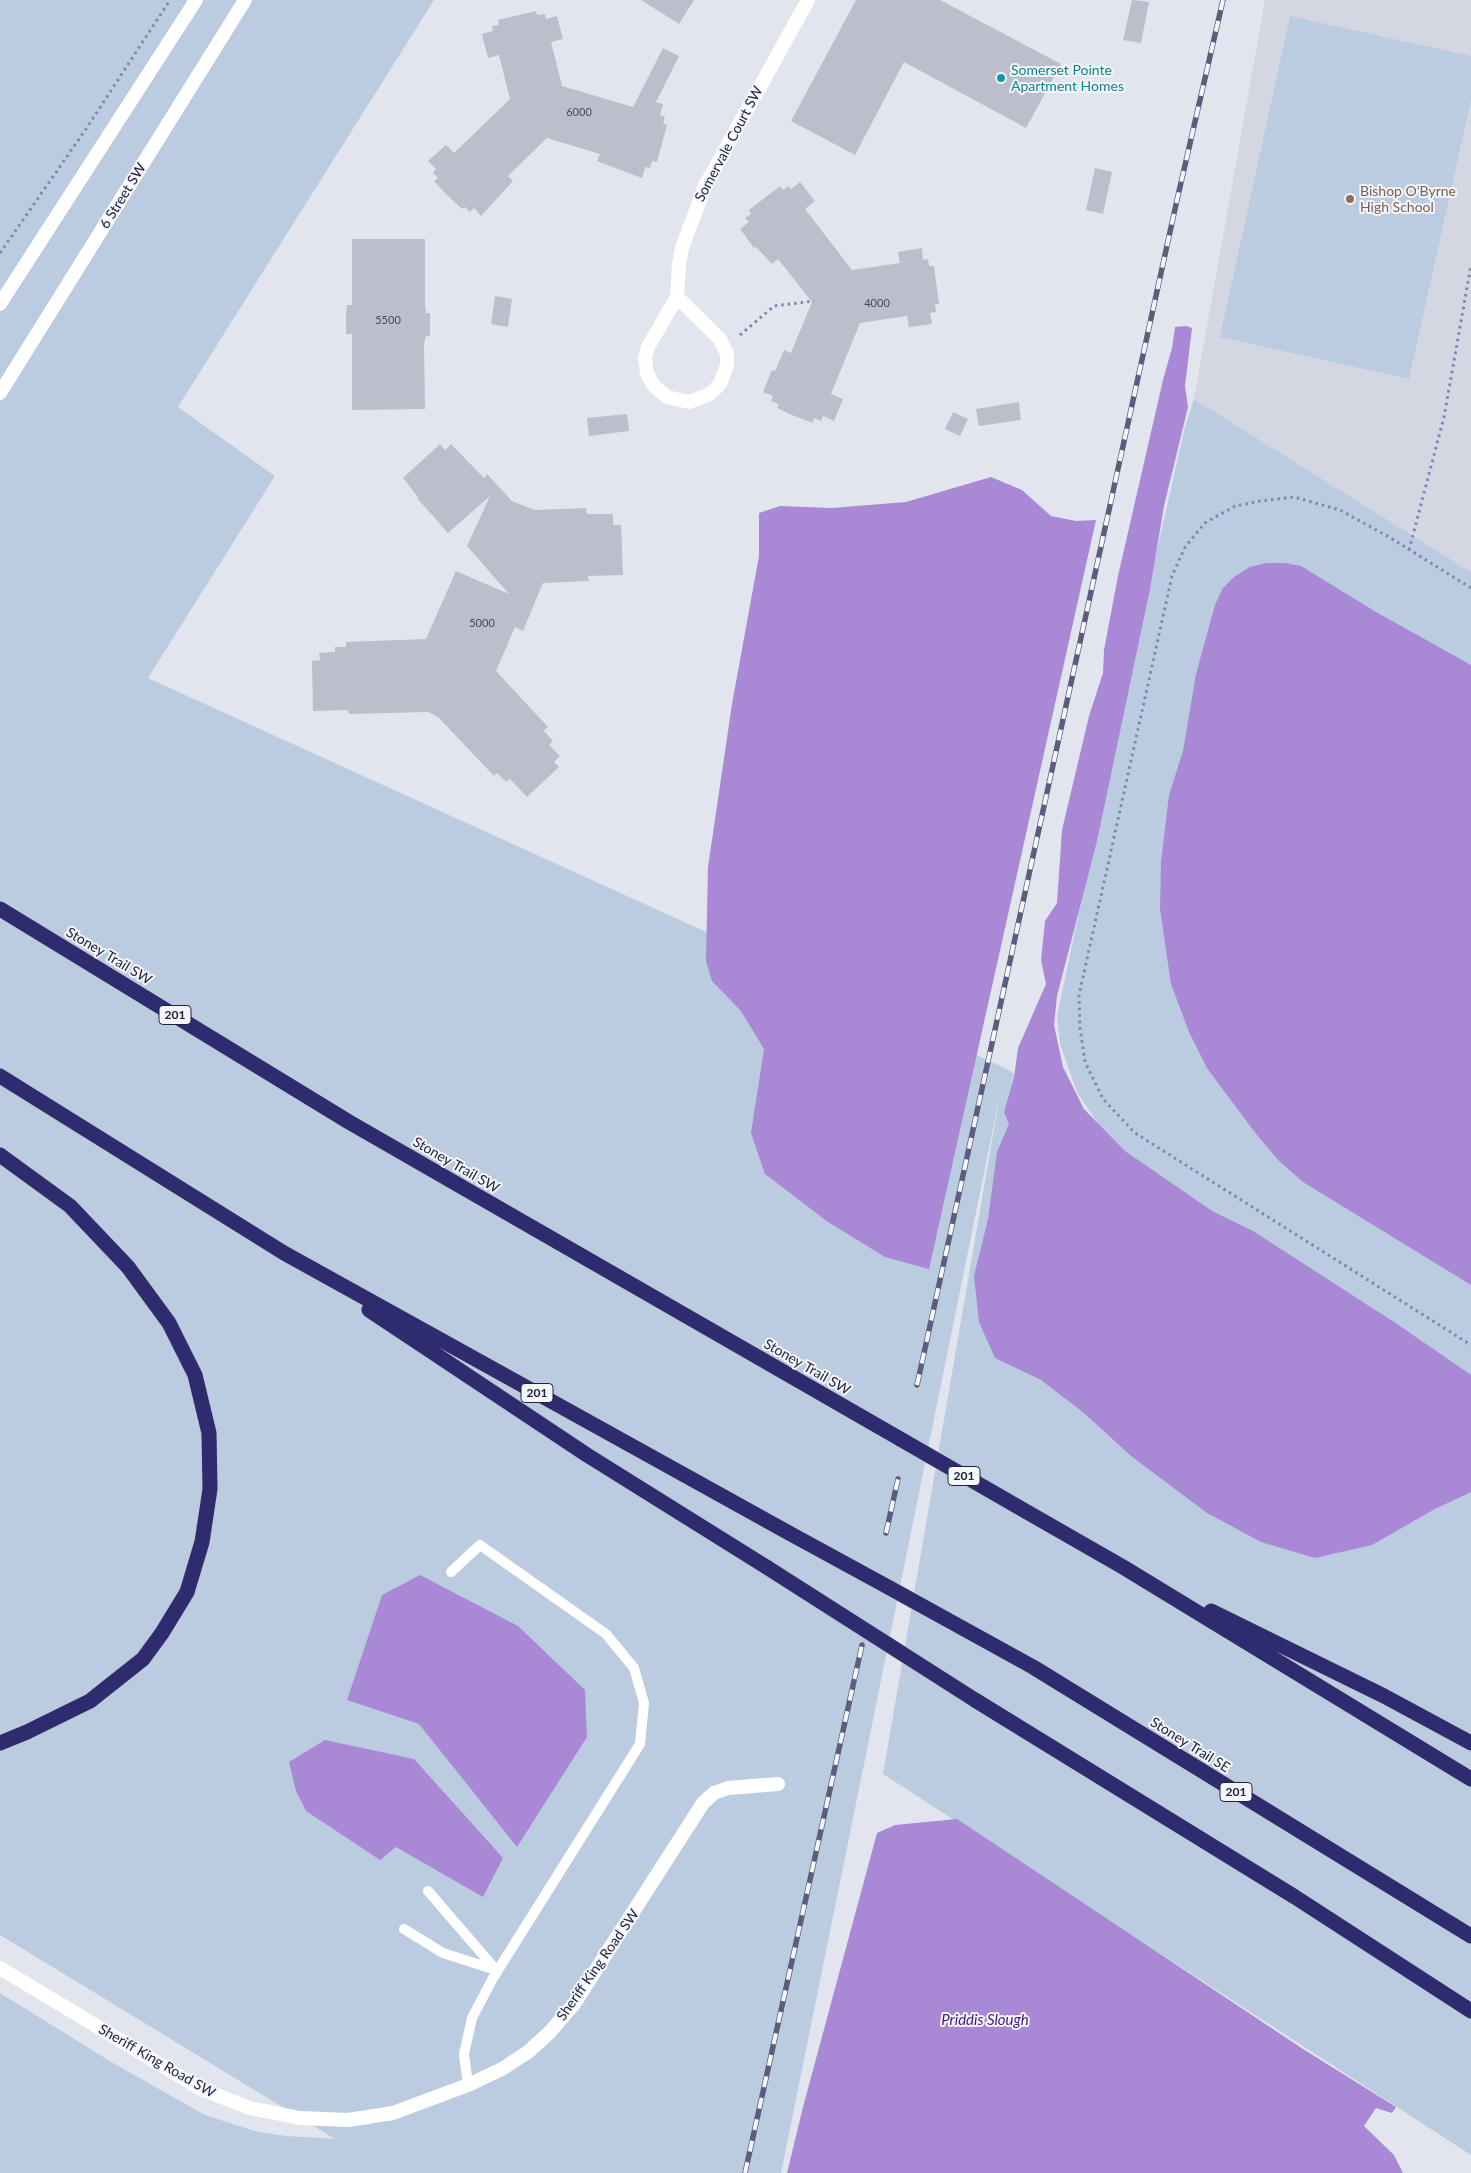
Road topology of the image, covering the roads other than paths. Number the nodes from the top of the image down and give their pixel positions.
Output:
1 (196, 0) edge
2 (245, 0) edge
3 (808, 0) edge
4 (677, 297) junction
5 (0, 304) edge
6 (0, 392) edge
7 (0, 908) edge
8 (0, 1076) edge
9 (0, 1155) edge
10 (284, 1253) junction
11 (1123, 1567) junction
12 (451, 1572) dead end
13 (0, 1743) edge
14 (1471, 1743) edge
15 (1471, 1779) edge
16 (778, 1784) dead end
17 (428, 1891) dead end
18 (404, 1929) dead end
19 (1471, 1936) edge
20 (0, 1968) edge
21 (497, 1970) junction
22 (1471, 2011) edge
23 (468, 2085) junction

1 - 5 street
2 - 6 street, 6 Street SW
3 - 4 street, Somervale Court SW
4 - 4 street, Somervale Court SW
7 - 11 highway, Stoney Trail SW / 201, bridge
8 - 10 highway, 201
9 - 13 highway
10 - 19 highway, Stoney Trail SE / 201, bridge
10 - 22 highway, bridge
11 - 14 highway
11 - 15 highway, 201
12 - 21 lane
16 - 23 street, Sheriff King Road SW
17 - 21 lane
18 - 21 lane
20 - 23 street, Sheriff King Road SW
21 - 23 lane

